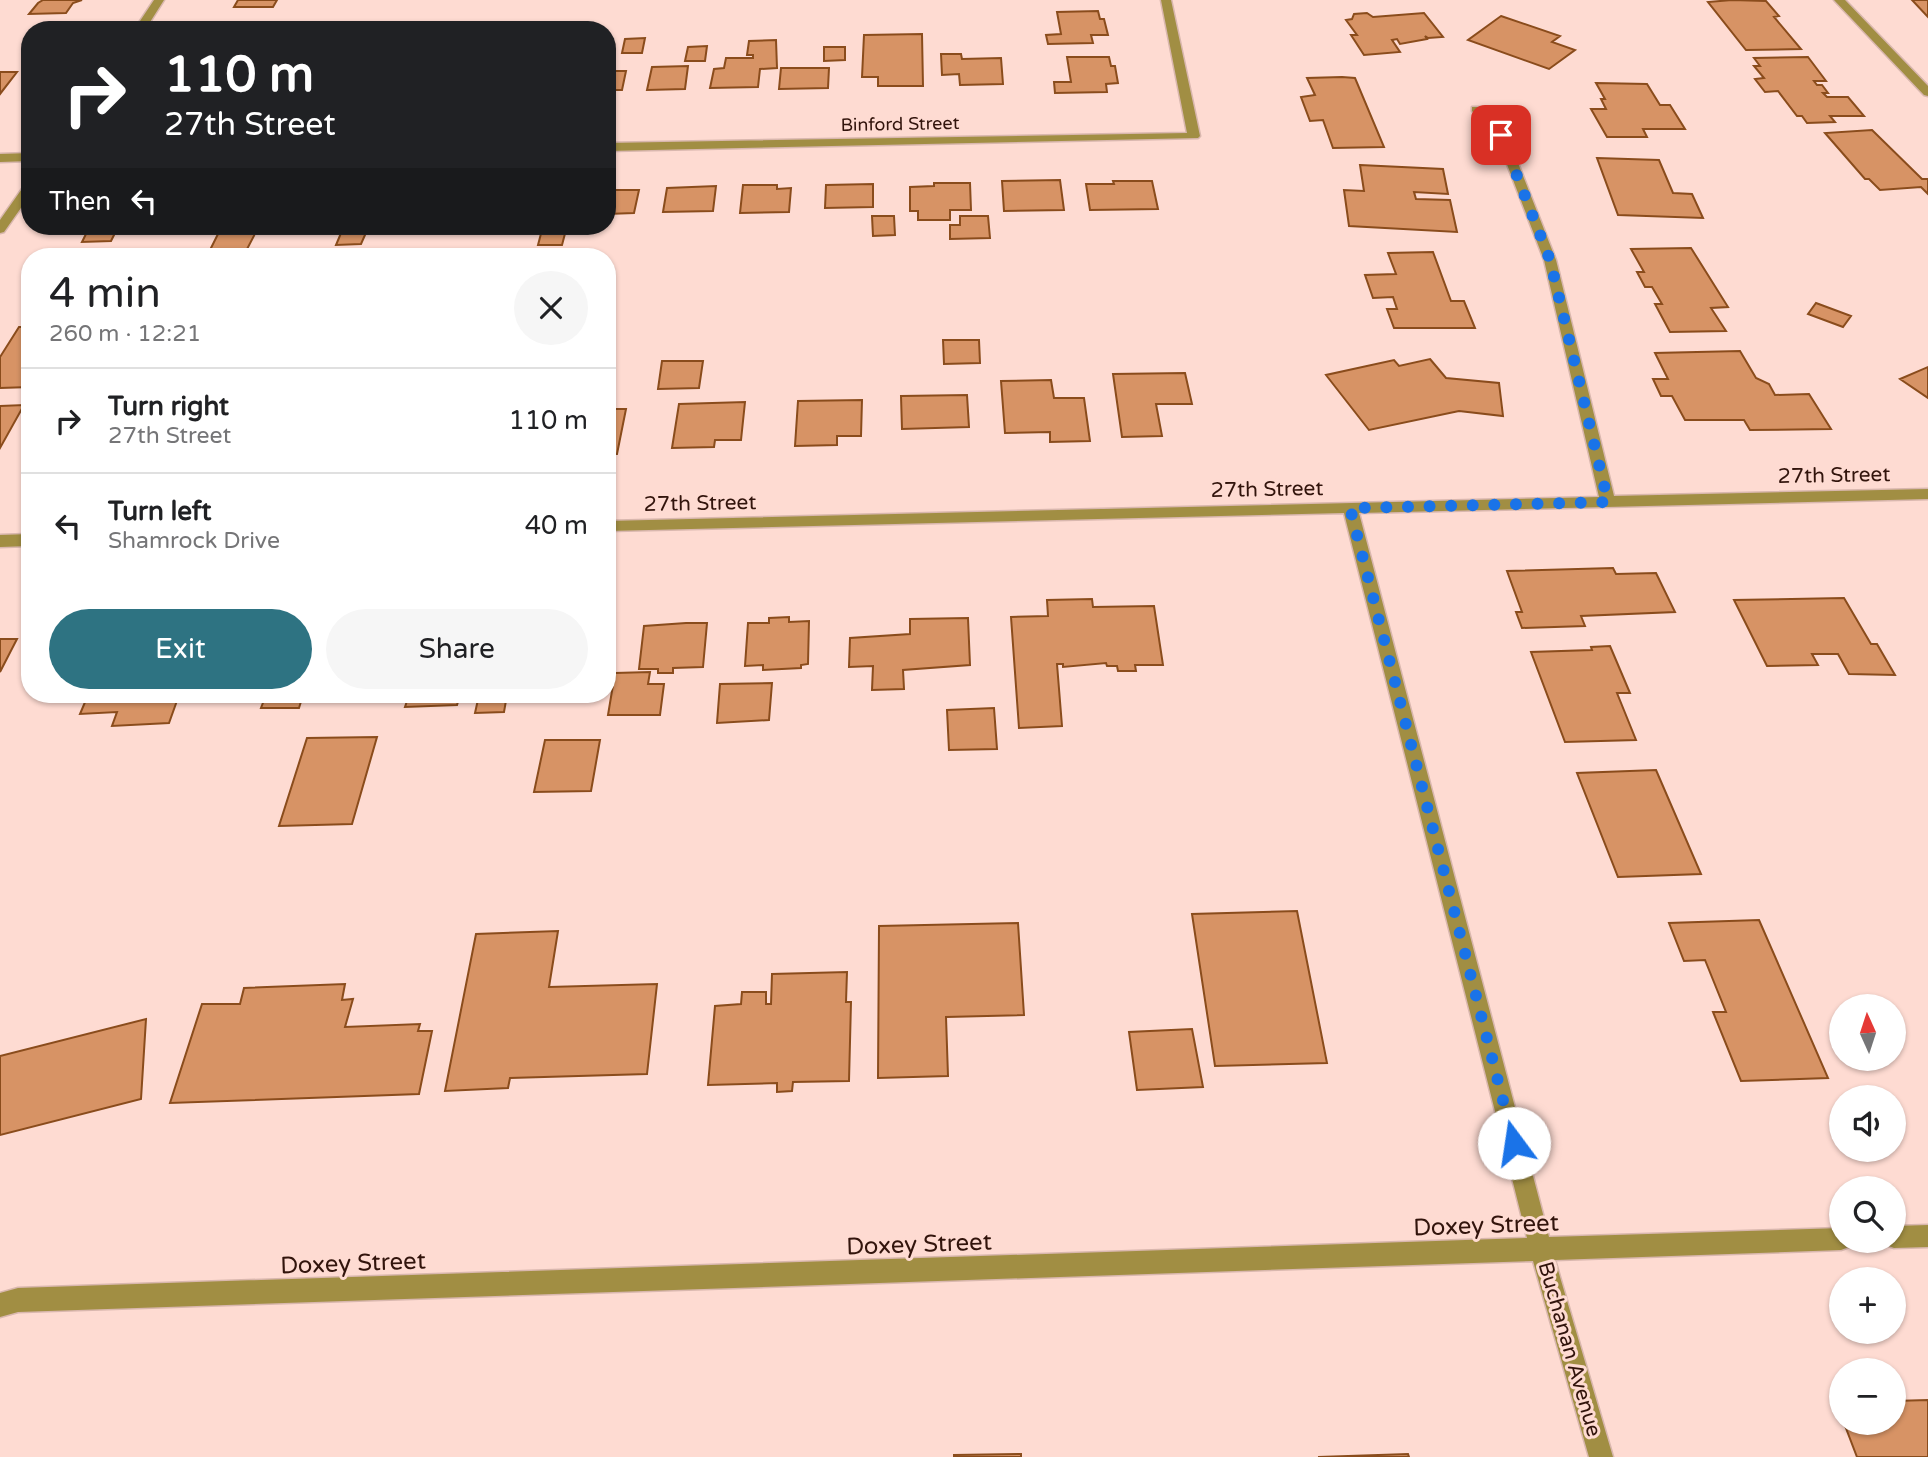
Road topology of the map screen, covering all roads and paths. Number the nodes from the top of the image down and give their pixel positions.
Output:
1 (159, 0) edge
2 (1166, 0) edge
3 (1839, 0) edge
4 (145, 21) edge
5 (1928, 93) edge
6 (1476, 108) dead end
7 (616, 146) edge
8 (21, 157) edge
9 (0, 158) edge
10 (21, 199) edge
11 (0, 229) edge
12 (1928, 494) edge
13 (1608, 502) junction
14 (1350, 508) junction
15 (616, 526) edge
16 (21, 540) edge
17 (0, 541) edge
18 (1928, 1236) edge
19 (1906, 1237) edge
20 (1829, 1239) edge
21 (1541, 1249) junction
22 (0, 1305) edge
23 (1601, 1457) edge

1 - 4 street
2 - 7 street, Binford Street
3 - 5 street
6 - 13 street
8 - 9 street
10 - 11 street
12 - 13 street, 27th Street
13 - 14 street, 27th Street
14 - 15 street, 27th Street
14 - 21 street, Buchanan Avenue
16 - 17 street
18 - 19 street
20 - 21 street, Doxey Street
21 - 22 street, Doxey Street
21 - 23 street, Buchanan Avenue

